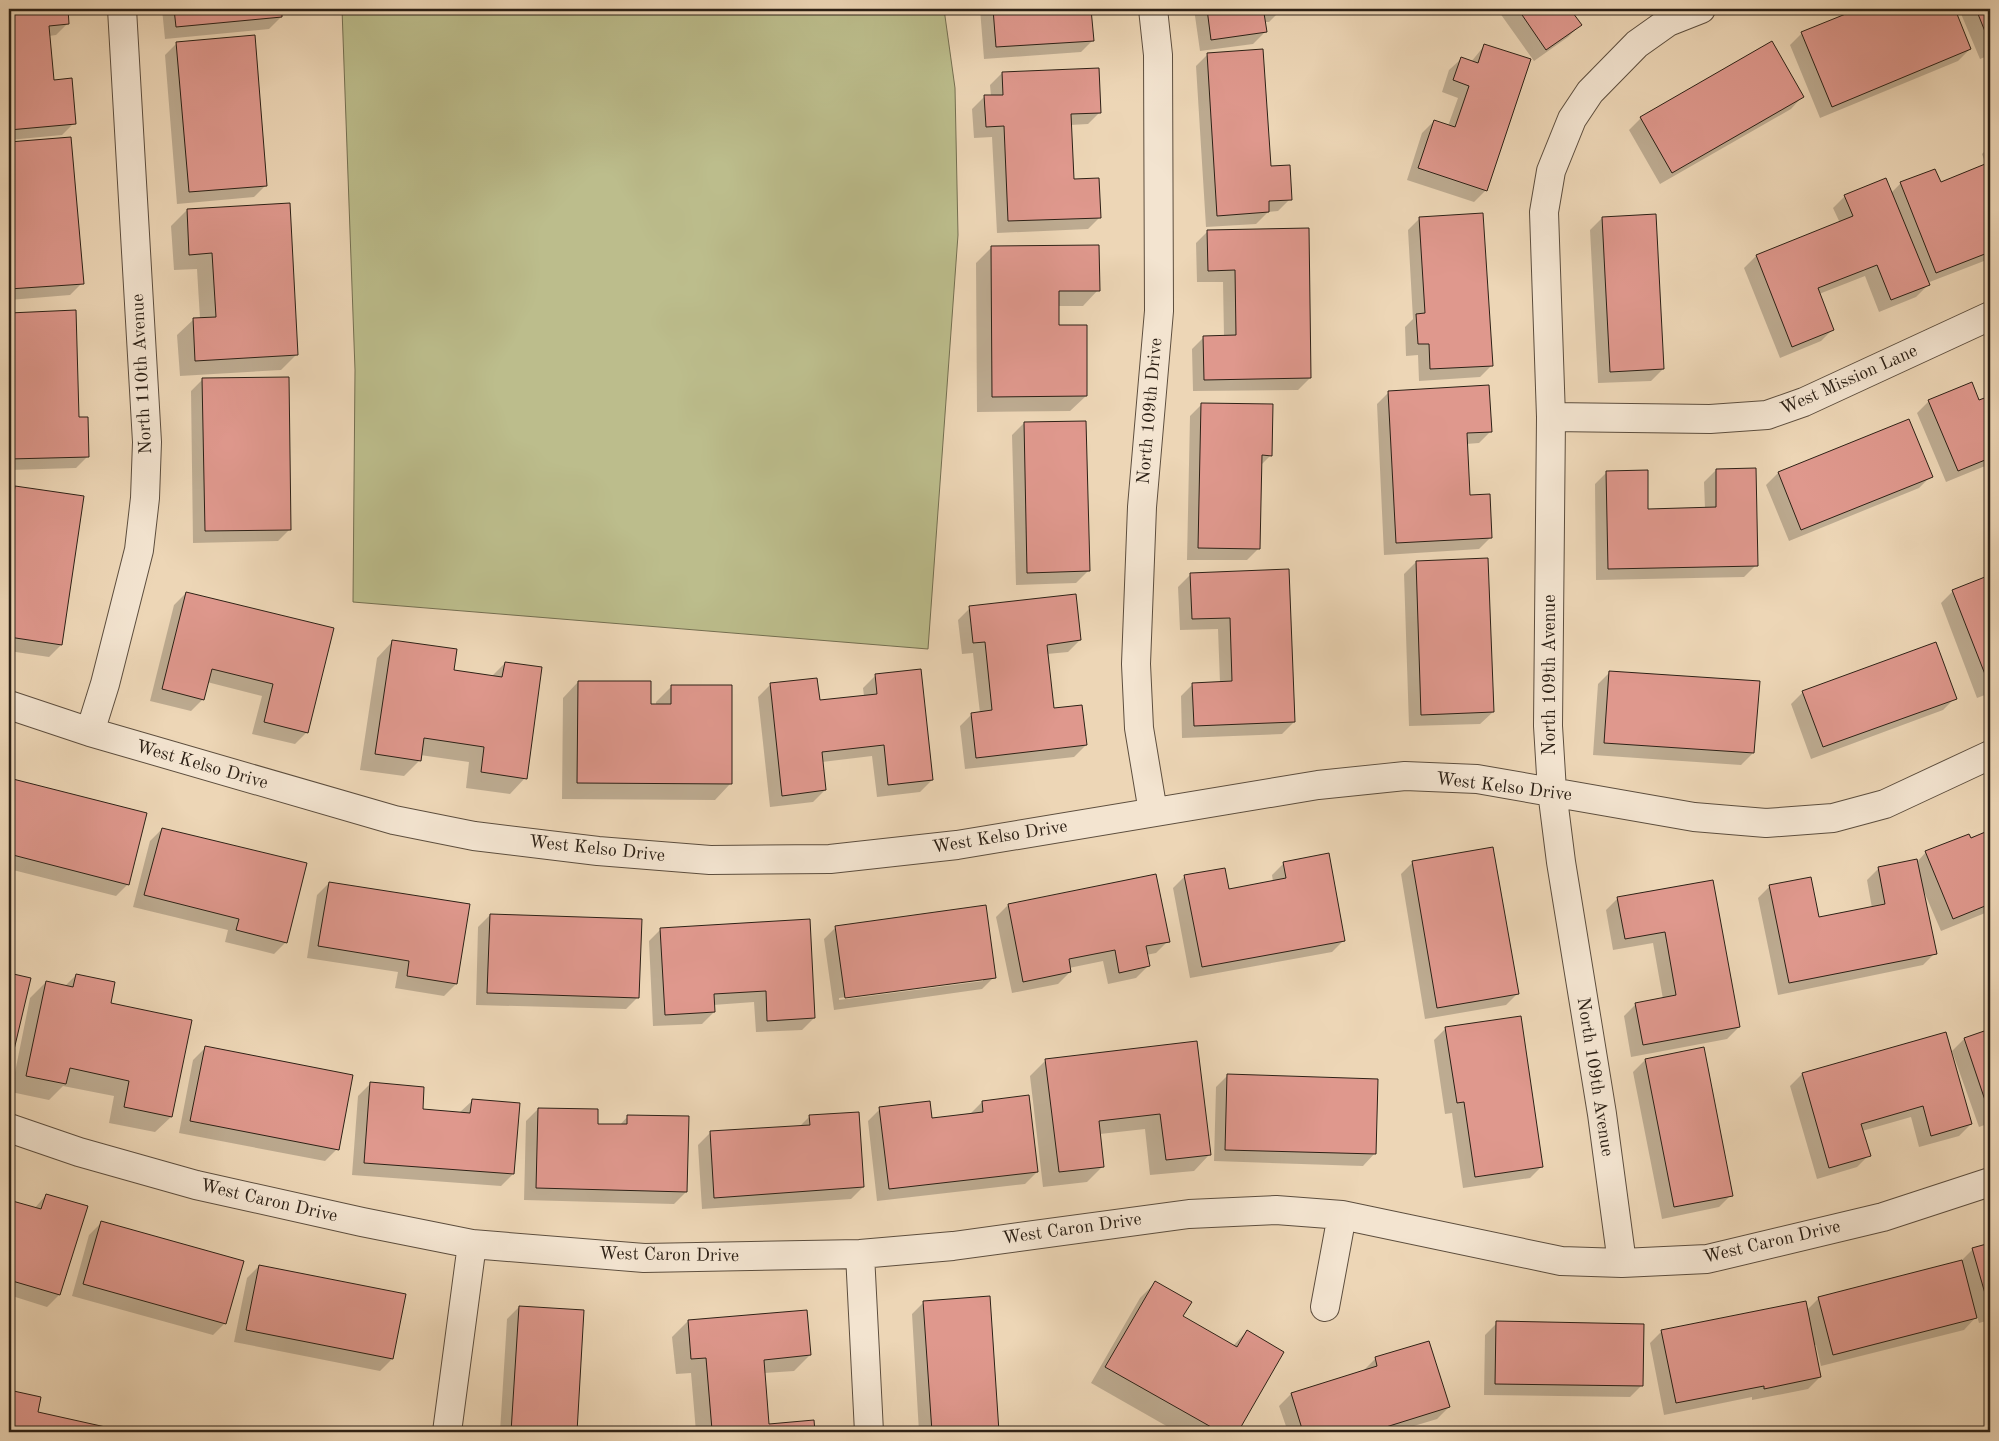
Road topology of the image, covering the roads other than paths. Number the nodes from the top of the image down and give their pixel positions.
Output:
1 (122, 9) edge
2 (1153, 9) edge
3 (1701, 9) edge
4 (1990, 316) edge
5 (1551, 417) junction
6 (9, 705) edge
7 (90, 732) junction
8 (1990, 754) edge
9 (1552, 791) junction
10 (1153, 812) junction
11 (9, 1128) edge
12 (1990, 1182) edge
13 (1342, 1215) junction
14 (472, 1244) junction
15 (860, 1254) junction
16 (1622, 1263) junction
17 (1325, 1307) dead end
18 (447, 1432) edge
19 (869, 1432) edge

1 - 7 street, North 110th Avenue
2 - 10 street, North 109th Drive
3 - 5 street, North 109th Avenue
4 - 5 street, West Mission Lane
5 - 9 street, North 109th Avenue
6 - 7 street, West Kelso Drive
7 - 10 street, West Kelso Drive
8 - 9 street, West Kelso Drive
9 - 10 street, West Kelso Drive
9 - 16 street, North 109th Avenue
11 - 14 street, West Caron Drive
12 - 16 street, West Caron Drive
13 - 15 street, West Caron Drive
13 - 16 street, West Caron Drive
13 - 17 street
14 - 15 street, West Caron Drive
14 - 18 street
15 - 19 street

